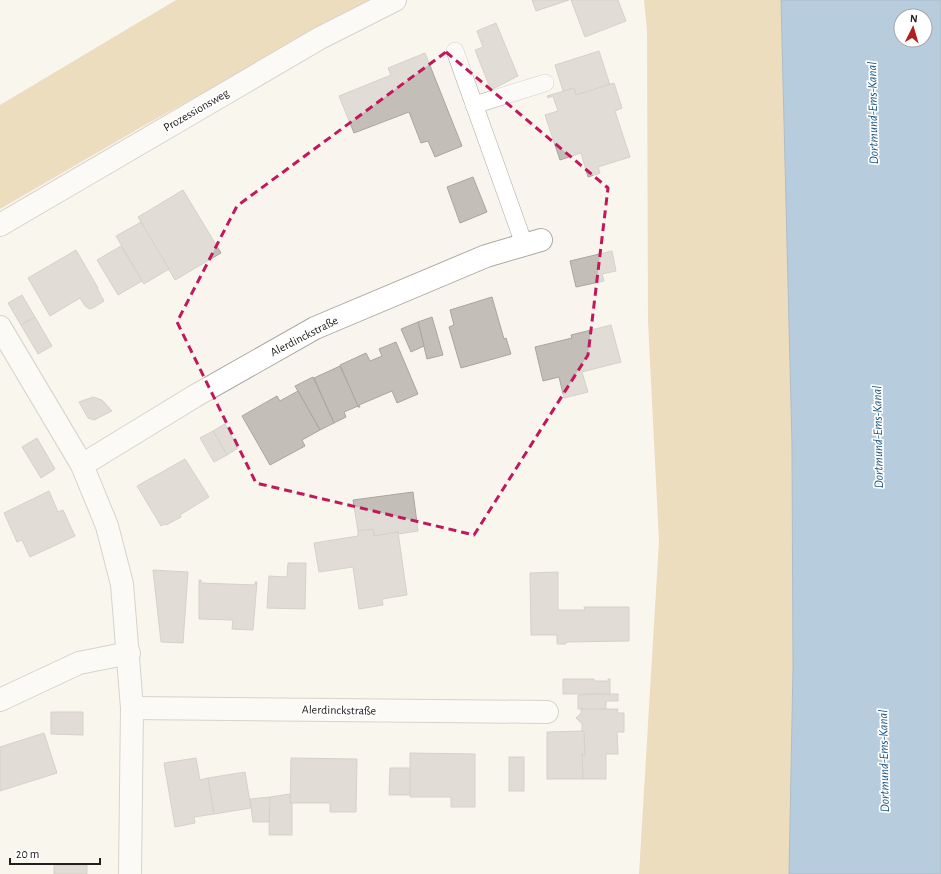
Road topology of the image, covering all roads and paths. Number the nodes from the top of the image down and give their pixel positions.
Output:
1 (395, 0) edge
2 (455, 51) dead end
3 (545, 83) dead end
4 (474, 105) junction
5 (0, 225) edge
6 (532, 242) joint
7 (0, 327) edge
8 (82, 465) junction
9 (129, 653) junction
10 (0, 700) edge
11 (132, 708) junction
12 (547, 712) dead end
13 (130, 874) edge

1 - 5 street, Prozessionsweg
2 - 4 lane
3 - 4 lane
4 - 6 lane
6 - 8 street, Alerdinckstraße
7 - 8 street
8 - 9 street
9 - 10 street
9 - 11 street
11 - 12 street, Alerdinckstraße
11 - 13 street

